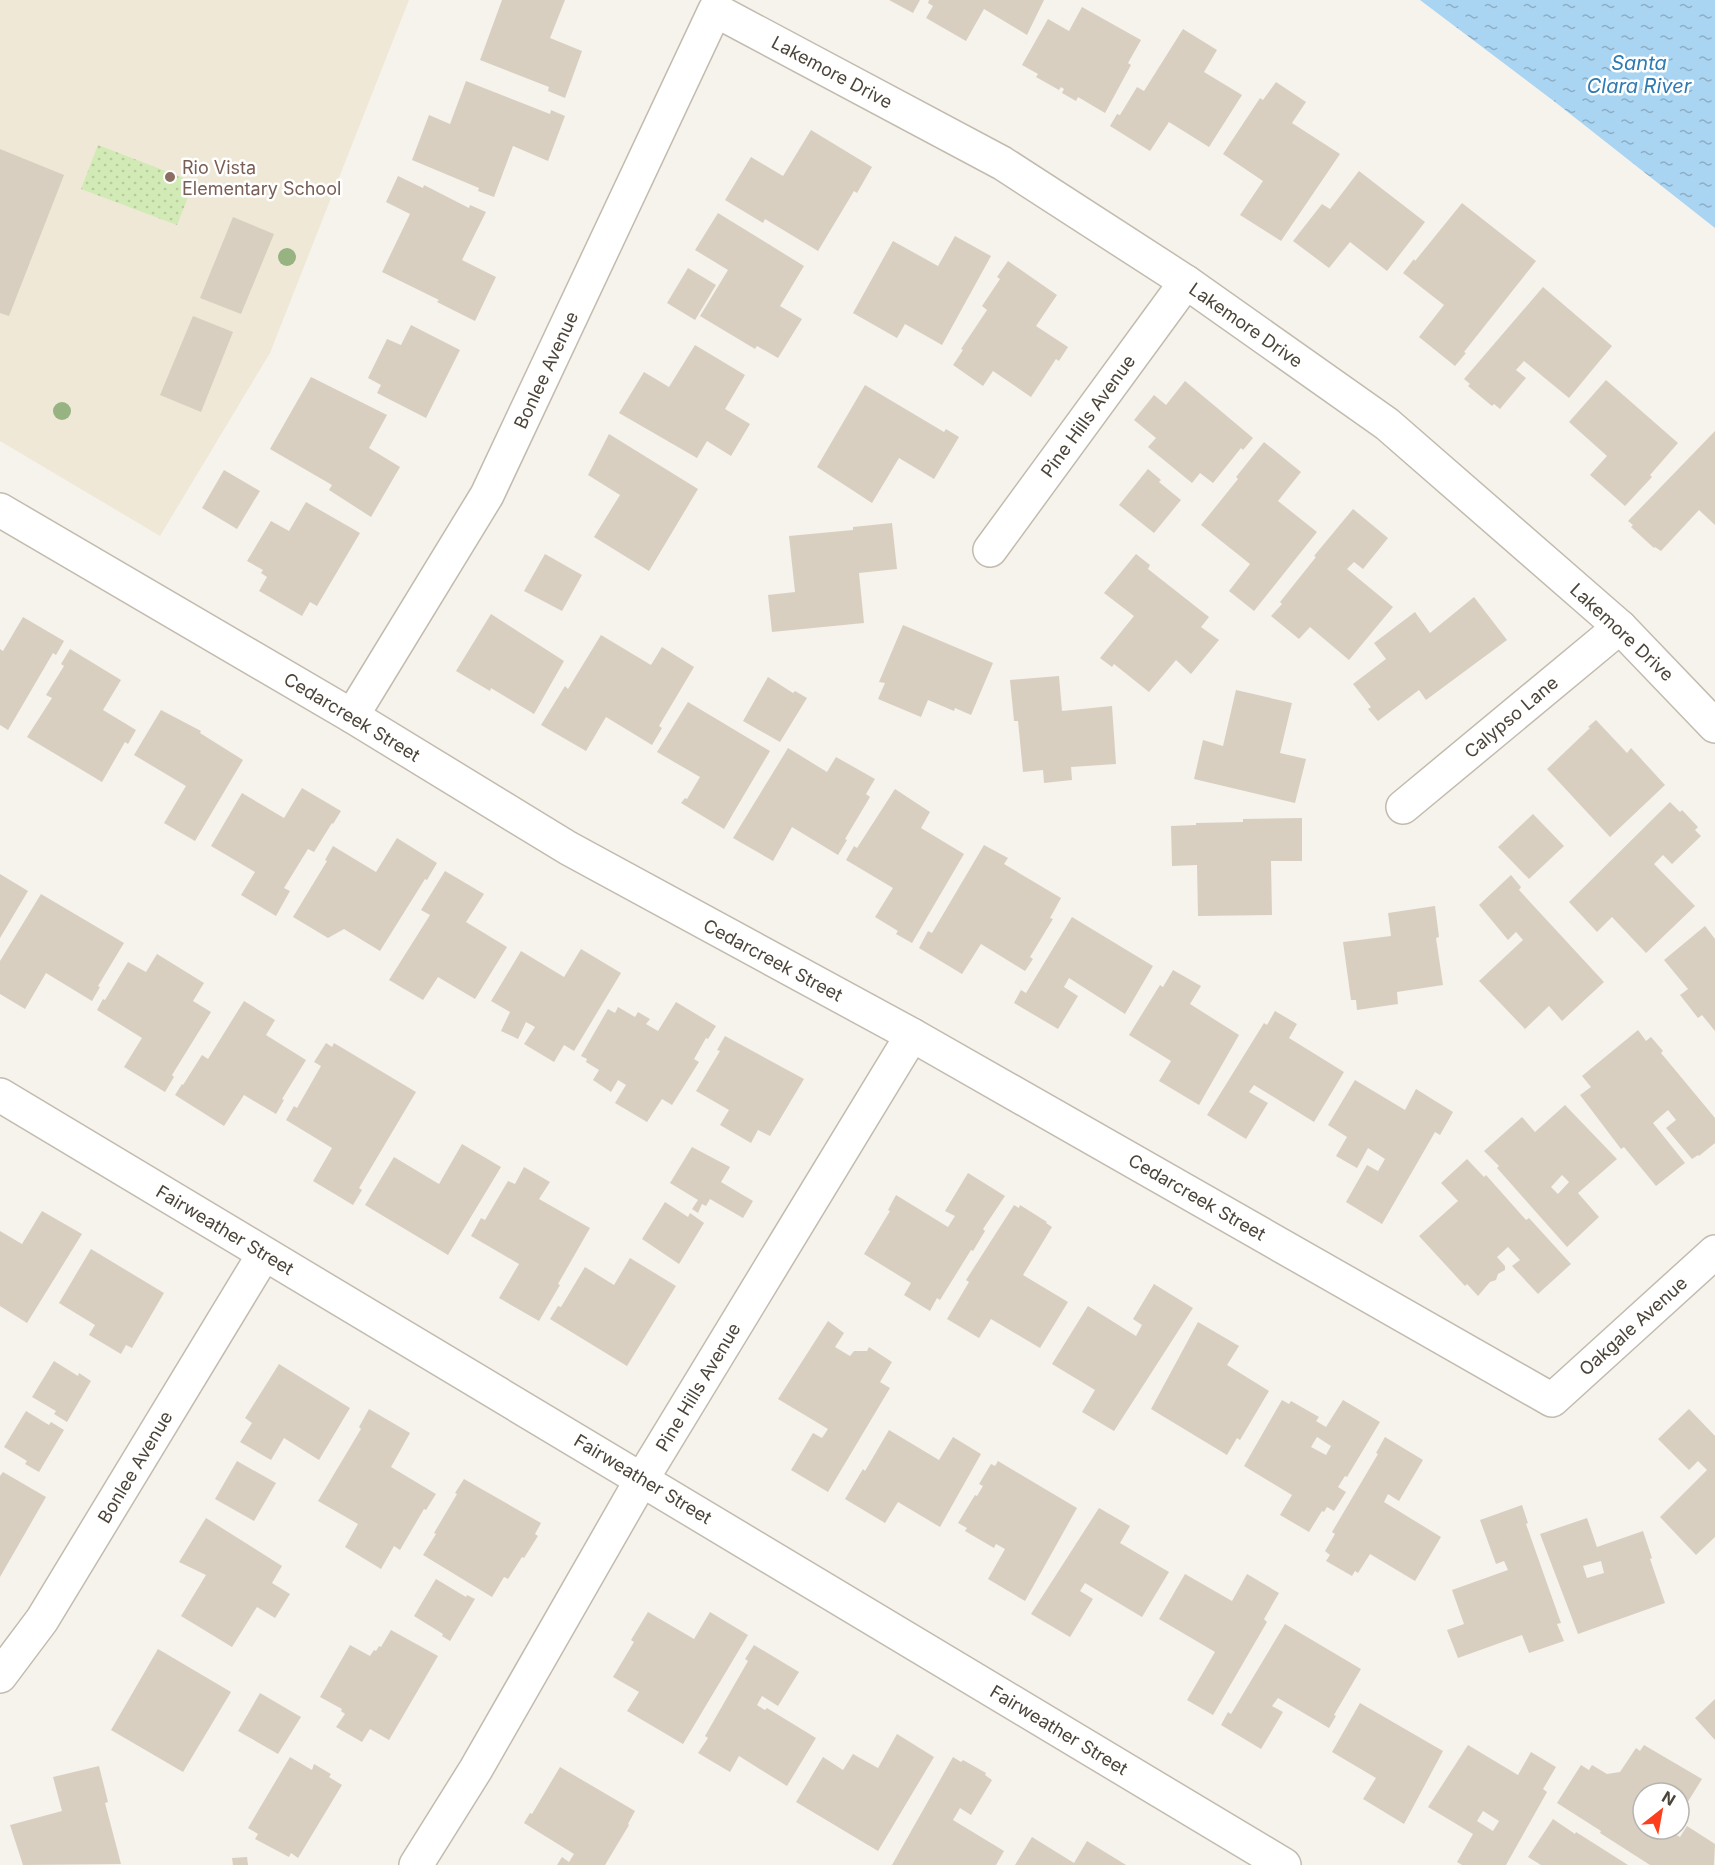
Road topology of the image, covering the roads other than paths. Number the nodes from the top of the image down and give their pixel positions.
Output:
1 (715, 10) joint
2 (1186, 282) junction
3 (0, 510) edge
4 (990, 550) dead end
5 (1620, 627) junction
6 (352, 716) junction
7 (1715, 726) edge
8 (1403, 807) dead end
9 (912, 1035) junction
10 (0, 1095) edge
11 (1715, 1252) edge
12 (264, 1254) junction
13 (1552, 1400) joint
14 (642, 1479) junction
15 (0, 1676) edge
16 (416, 1865) edge
17 (1284, 1865) edge

1 - 2 street, Lakemore Drive
1 - 6 street, Bonlee Avenue
2 - 4 street, Pine Hills Avenue
2 - 5 street, Lakemore Drive
3 - 6 street, Cedarcreek Street
5 - 7 street, Lakemore Drive
5 - 8 street, Calypso Lane
6 - 9 street, Cedarcreek Street
9 - 13 street, Cedarcreek Street
9 - 14 street, Pine Hills Avenue
10 - 12 street, Fairweather Street
11 - 13 street, Oakgale Avenue
12 - 14 street, Fairweather Street
12 - 15 street, Bonlee Avenue
14 - 16 street, Pine Hills Avenue
14 - 17 street, Fairweather Street

